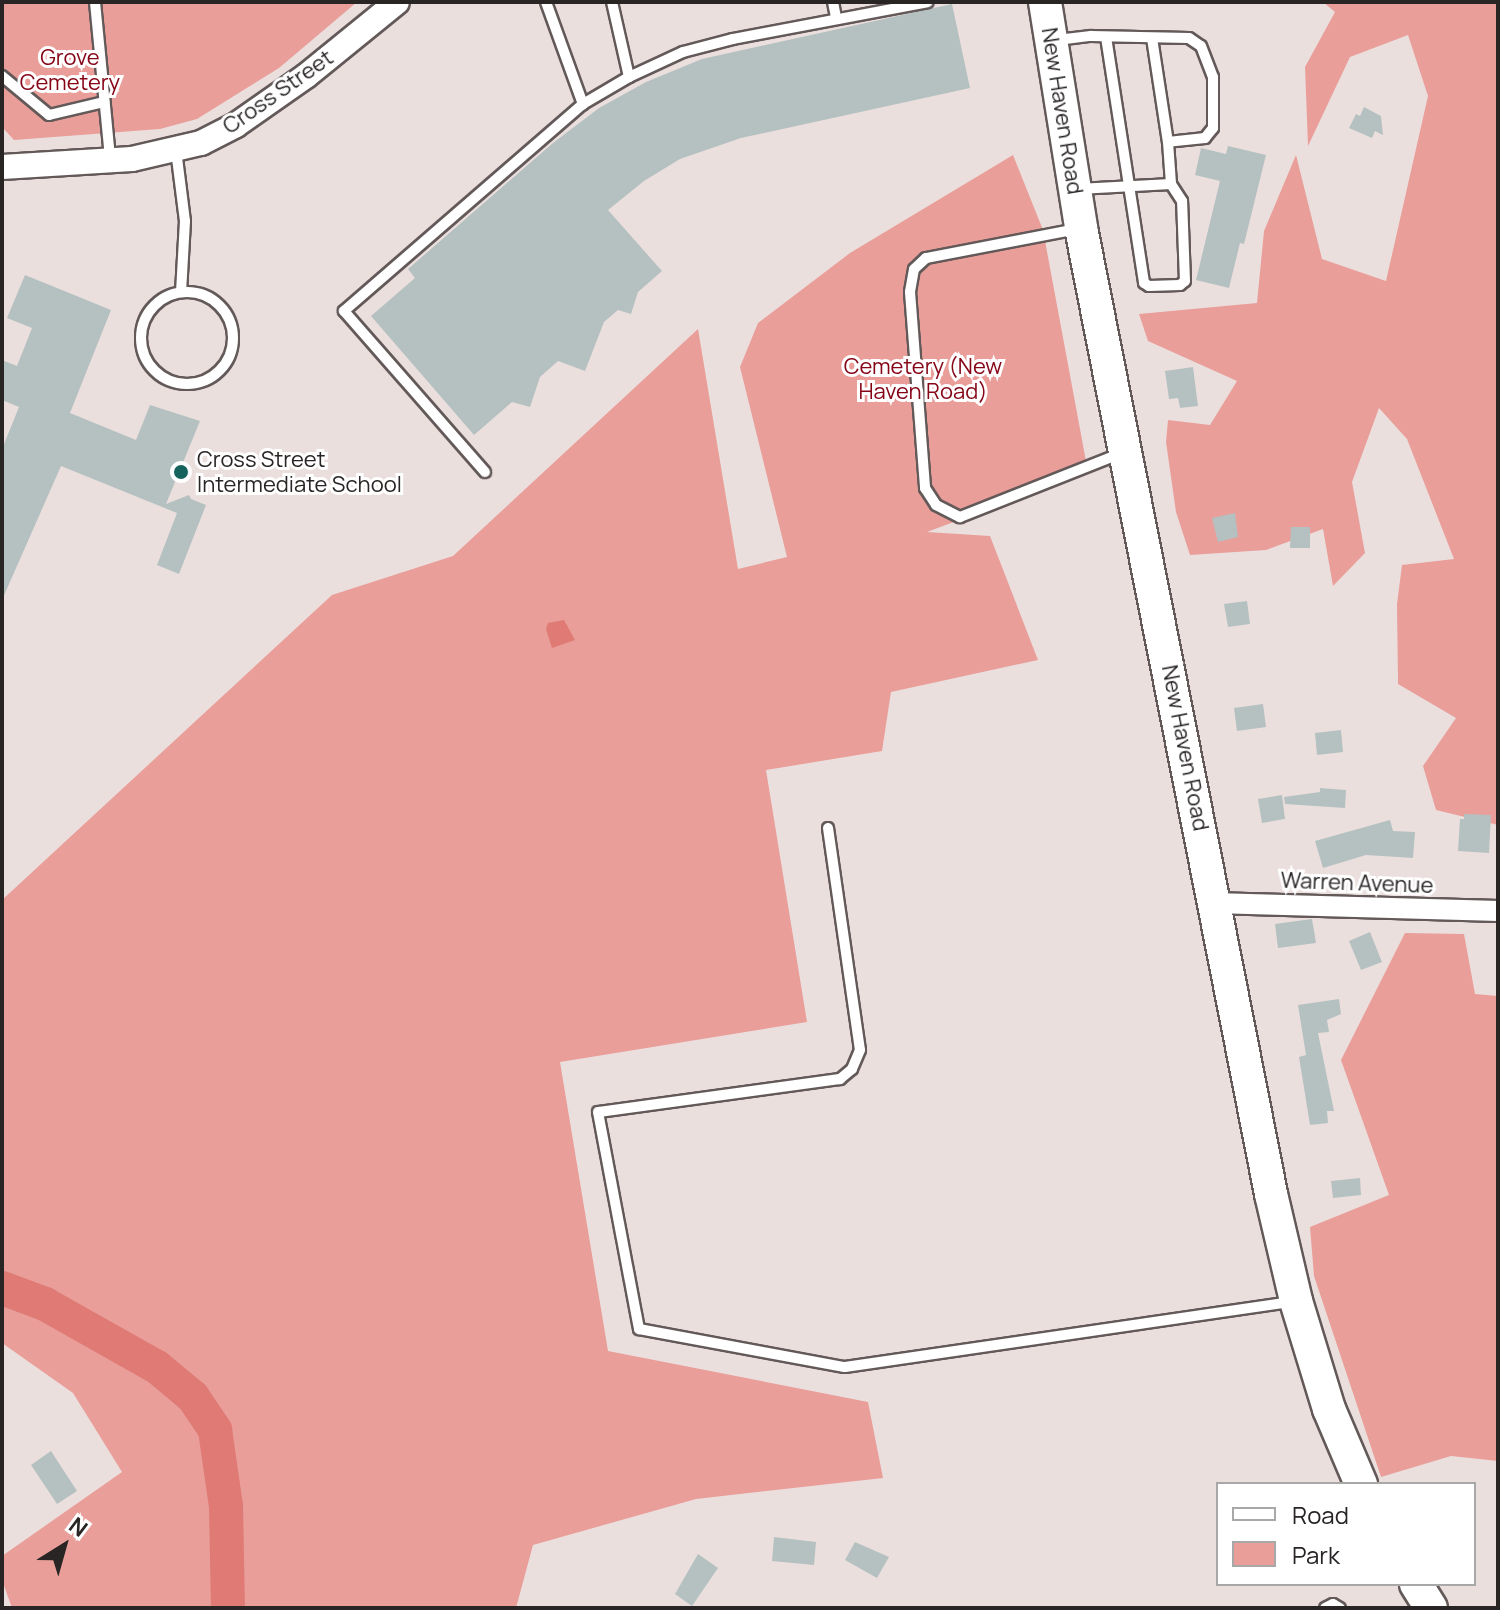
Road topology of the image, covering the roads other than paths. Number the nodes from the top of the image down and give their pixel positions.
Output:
1 (95, 2) edge
2 (397, 2) edge
3 (546, 2) edge
4 (612, 2) edge
5 (833, 2) edge
6 (928, 2) edge
7 (1045, 2) edge
8 (836, 18) junction
9 (1106, 37) junction
10 (1152, 38) junction
11 (1051, 41) junction
12 (2, 76) edge
13 (629, 77) junction
14 (104, 102) junction
15 (583, 104) junction
16 (1168, 142) junction
17 (176, 150) junction
18 (110, 161) junction
19 (2, 167) edge
20 (1171, 184) junction
21 (1075, 189) junction
22 (1129, 189) junction
23 (1081, 228) junction
24 (181, 292) junction
25 (1127, 450) junction
26 (485, 472) dead end
27 (828, 828) dead end
28 (1214, 903) junction
29 (1498, 911) edge
30 (1296, 1301) junction
31 (1360, 1482) edge
32 (1417, 1586) edge
33 (1325, 1608) edge
34 (1340, 1608) edge
35 (1431, 1608) edge

1 - 14 lane
2 - 17 street, Cross Street
3 - 15 lane
4 - 13 lane
5 - 8 lane
6 - 8 lane
7 - 11 main road, New Haven Road
8 - 13 lane
9 - 10 lane
9 - 11 lane
9 - 22 lane
10 - 16 lane
10 - 16 lane
11 - 21 main road, New Haven Road
12 - 14 lane
13 - 15 lane
14 - 18 lane
15 - 26 lane
16 - 20 lane
17 - 18 street, Cross Street
17 - 24 lane
18 - 19 street, Cross Street
20 - 22 lane
20 - 22 lane
21 - 22 lane
21 - 23 main road, New Haven Road
23 - 25 main road, New Haven Road
23 - 25 lane
24 - 24 lane
25 - 28 main road, New Haven Road
27 - 30 lane
28 - 29 street, Warren Avenue
28 - 30 main road, New Haven Road
30 - 31 main road, New Haven Road
32 - 35 main road
33 - 34 lane

